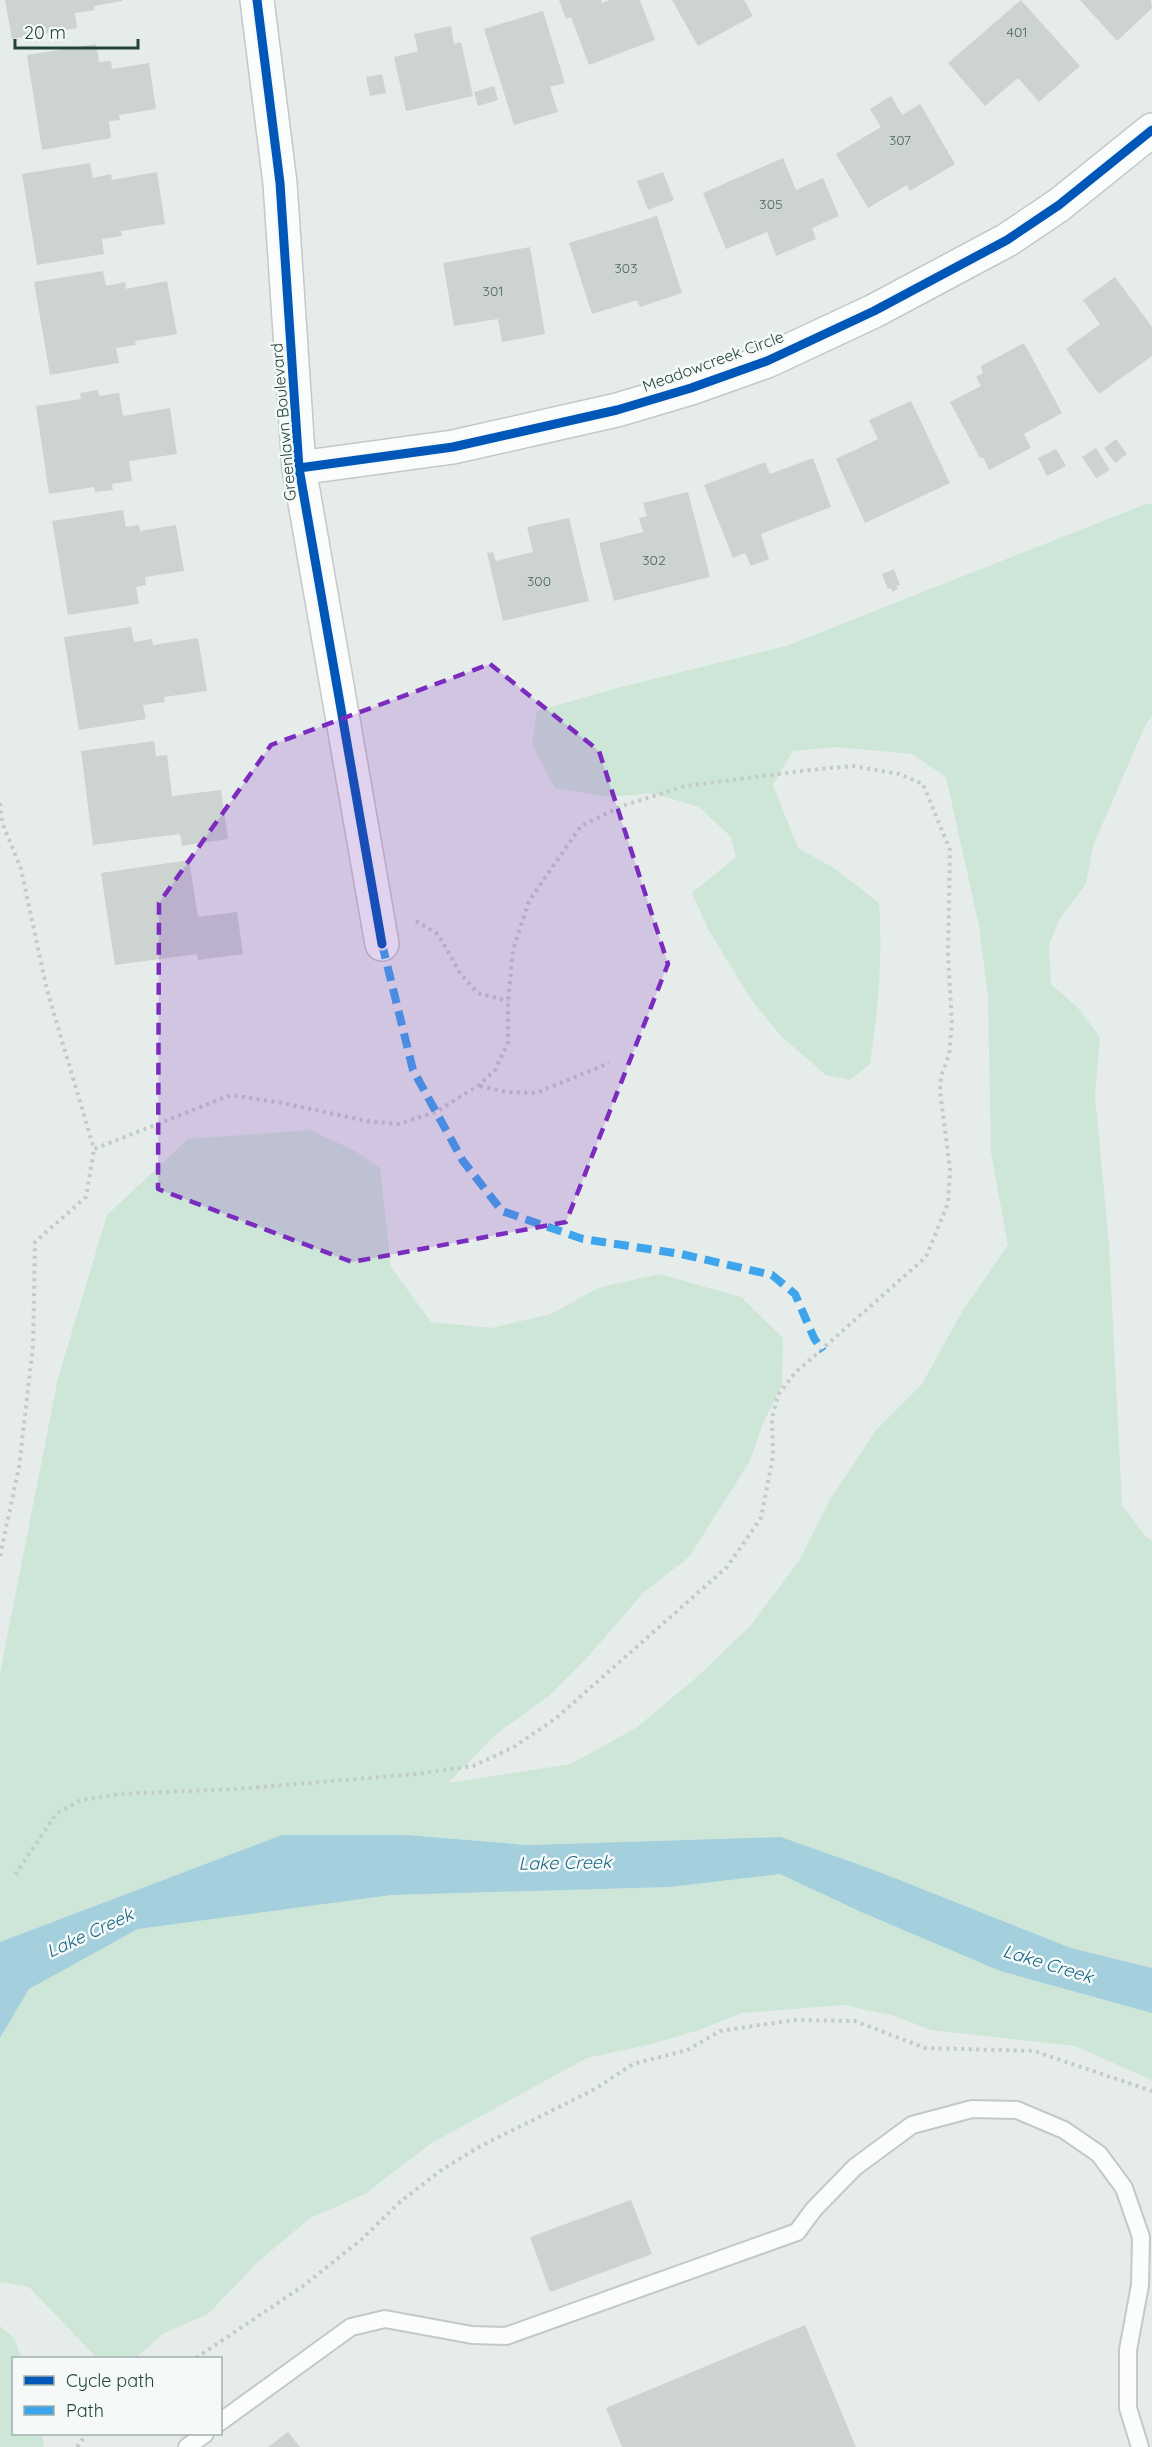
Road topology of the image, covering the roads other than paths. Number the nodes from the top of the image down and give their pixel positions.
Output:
1 (257, 0) edge
2 (1152, 130) edge
3 (299, 468) junction
4 (380, 932) road end
5 (222, 2421) edge
6 (202, 2435) edge
7 (187, 2447) edge
8 (1140, 2447) edge

1 - 3 street, Greenlawn Boulevard
2 - 3 street, Meadowcreek Circle
3 - 4 street, Greenlawn Boulevard
5 - 8 lane
6 - 7 lane

